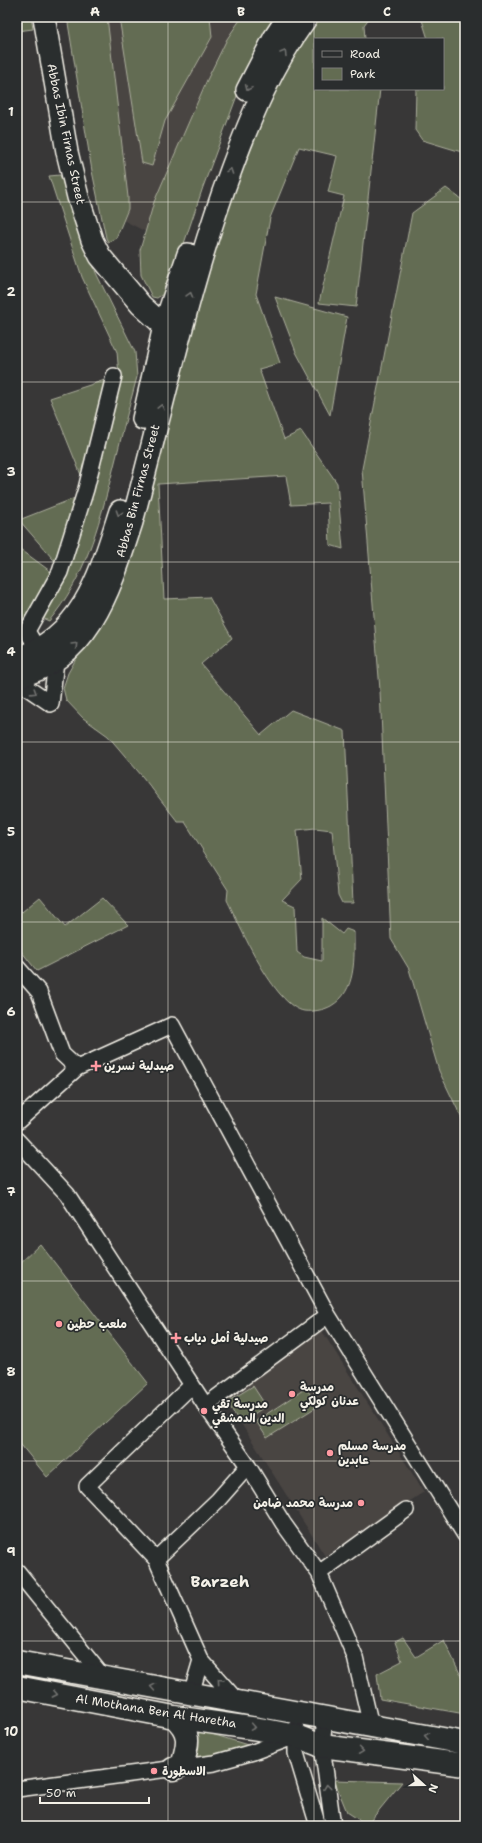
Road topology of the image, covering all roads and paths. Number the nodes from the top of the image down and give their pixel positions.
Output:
1 (44, 17) edge
2 (288, 17) edge
3 (308, 17) edge
4 (172, 329) junction
5 (114, 376) dead end
6 (47, 652) junction
7 (17, 658) edge
8 (17, 677) edge
9 (17, 681) edge
10 (17, 967) edge
11 (77, 1068) junction
12 (17, 1122) edge
13 (17, 1140) edge
14 (328, 1315) junction
15 (192, 1385) junction
16 (205, 1406) junction
17 (248, 1466) junction
18 (406, 1510) dead end
19 (465, 1535) edge
20 (156, 1558) junction
21 (17, 1571) edge
22 (319, 1573) junction
23 (201, 1660) junction
24 (17, 1662) edge
25 (104, 1678) junction
26 (17, 1687) edge
27 (191, 1694) junction
28 (238, 1702) junction
29 (298, 1713) junction
30 (174, 1717) junction
31 (325, 1718) junction
32 (371, 1726) junction
33 (296, 1736) junction
34 (465, 1743) edge
35 (322, 1746) junction
36 (465, 1765) edge
37 (173, 1769) junction
38 (17, 1789) edge
39 (318, 1826) edge
40 (333, 1826) edge

1 - 4 main road, Abbas Ibin Firnas Street
2 -> 4 main road
4 -> 3 main road
4 - 6 main road, Abbas Bin Firnas Street
5 - 6 street
6 - 7 main road, Abbas Bin Firnas Street
6 - 8 main road, Abbas Bin Firnas Street
9 -> 6 street
10 - 11 street
11 - 12 street
11 - 14 street
13 - 15 street
14 - 16 street
14 - 19 street
15 - 16 street
15 - 20 street
16 - 17 street
17 - 20 street
17 - 22 street
18 - 22 street
20 - 23 street
21 - 25 street
22 - 32 street
23 - 27 street
28 -> 23 street
24 - 25 main road
27 -> 25 main road
26 -> 30 main road, Al Mothana Ben Al Haretha
27 - 28 main road
28 - 29 main road
29 - 31 main road
29 - 33 street
30 -> 33 main road, Al Mothana Ben Al Haretha
30 - 37 main road
31 - 32 main road
31 - 35 street
34 -> 32 main road
33 - 35 main road, Al Mothana Ben Al Haretha
33 - 37 street
33 - 39 street
35 -> 36 main road, Al Mothana Ben Al Haretha
40 -> 35 street
37 - 38 street

